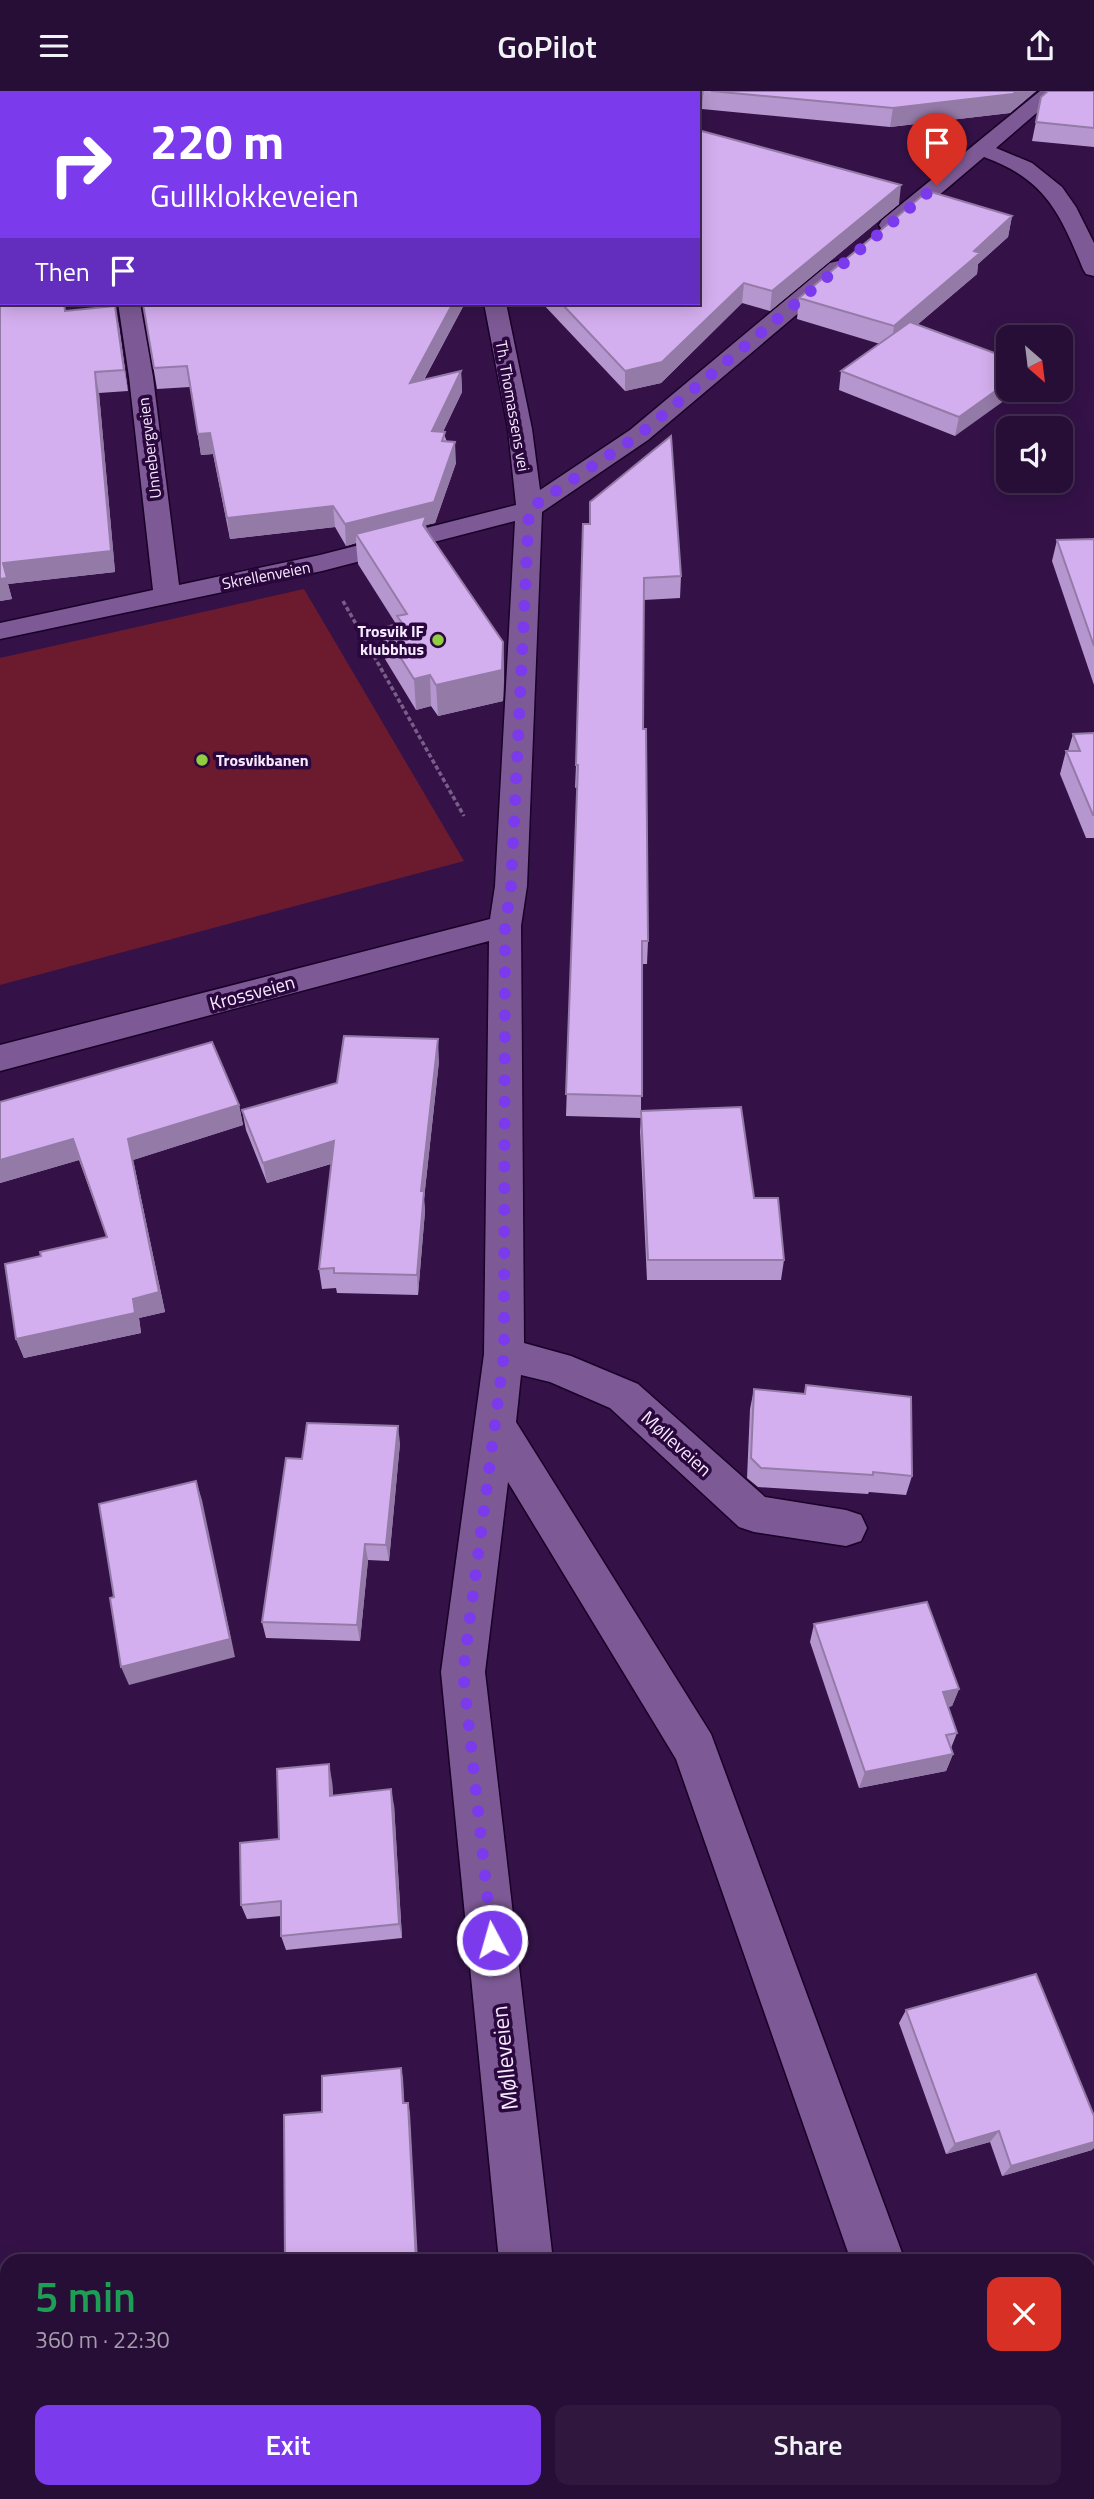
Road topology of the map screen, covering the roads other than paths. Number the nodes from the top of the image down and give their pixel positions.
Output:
1 (1052, 91) edge
2 (980, 149) junction
3 (873, 239) edge
4 (1088, 239) edge
5 (852, 257) edge
6 (1094, 269) edge
7 (129, 305) edge
8 (495, 305) edge
9 (529, 509) junction
10 (167, 595) junction
11 (0, 631) edge
12 (505, 926) junction
13 (0, 1058) edge
14 (504, 1354) junction
15 (495, 1424) junction
16 (846, 1528) dead end
17 (525, 2254) edge
18 (875, 2254) edge

1 - 2 street
2 - 3 street
2 - 4 street
4 - 6 street
5 - 9 street, Skrellenveien
7 - 10 street, Unnebergveien
8 - 9 street, Th. Thomassens vei
9 - 10 street, Skrellenveien
9 - 12 street, Mølleveien
10 - 11 street, Skrellenveien
12 - 13 street, Krossveien
12 - 14 street, Mølleveien
14 - 15 street, Mølleveien
14 - 16 street, Mølleveien
15 - 17 street, Mølleveien
15 - 18 street

